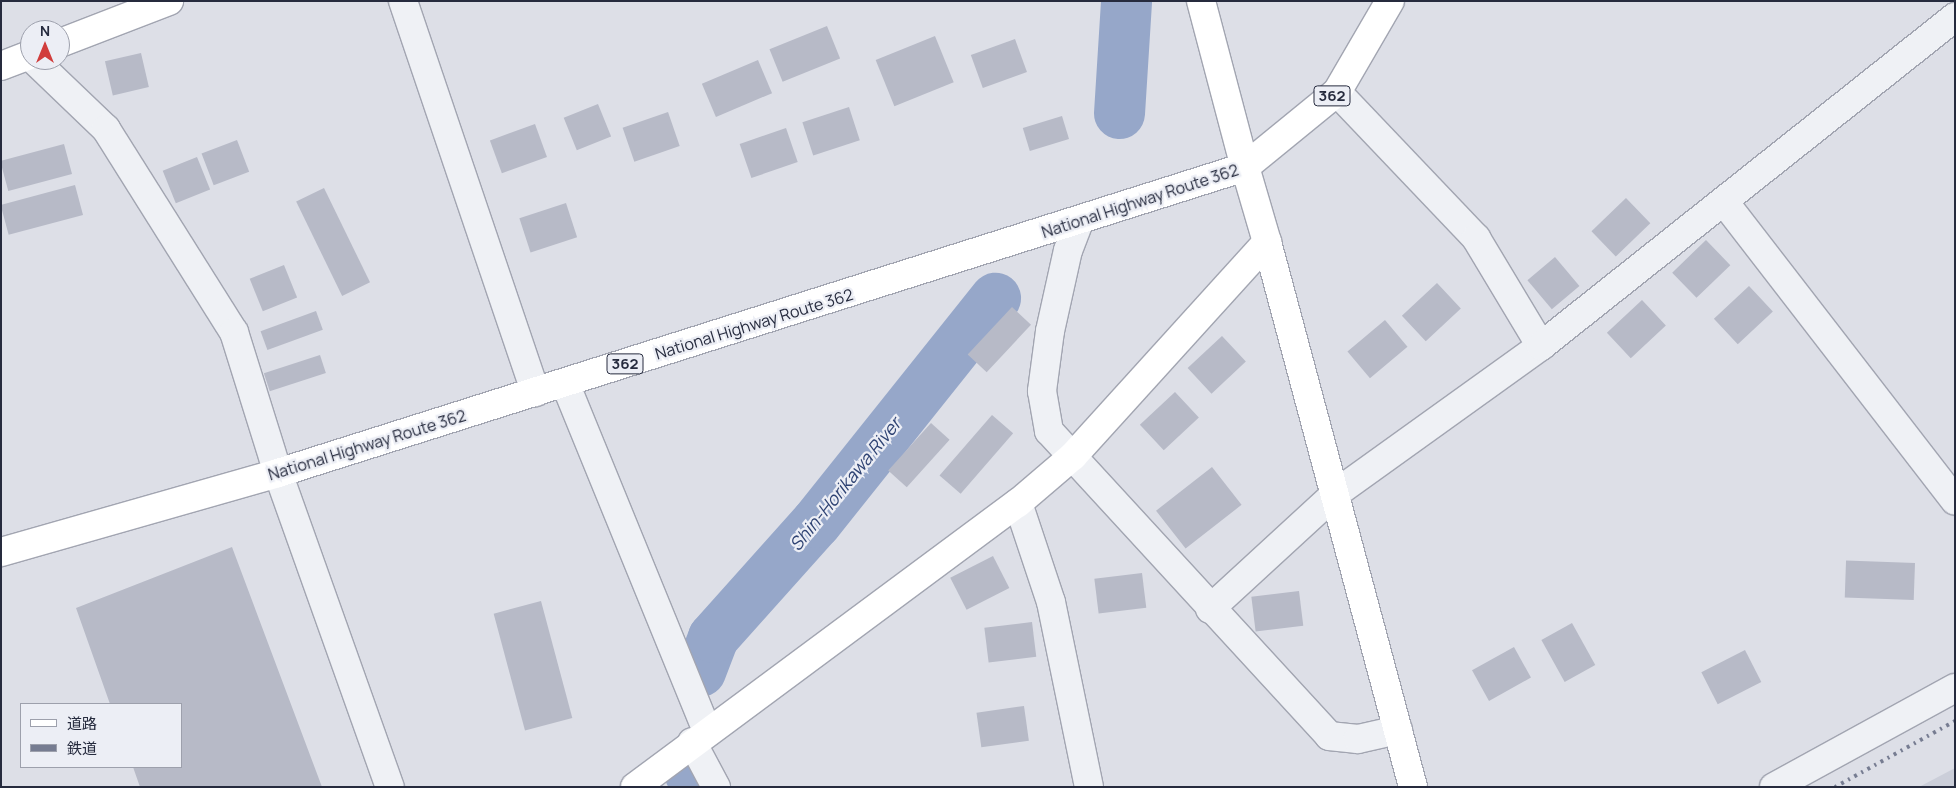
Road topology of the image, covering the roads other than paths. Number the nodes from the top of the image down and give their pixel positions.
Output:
1 (170, 1) edge
2 (403, 1) edge
3 (1201, 1) edge
4 (1390, 1) edge
5 (1955, 17) edge
6 (70, 39) edge
7 (20, 60) edge
8 (1, 66) edge
9 (45, 70) edge
10 (1337, 92) junction
11 (1246, 166) junction
12 (1725, 203) junction
13 (1079, 222) junction
14 (1267, 242) junction
15 (1541, 346) junction
16 (565, 383) junction
17 (535, 392) junction
18 (1074, 456) junction
19 (278, 473) junction
20 (1335, 494) junction
21 (1955, 501) edge
22 (1018, 503) junction
23 (1, 552) edge
24 (1210, 609) junction
25 (1955, 688) edge
26 (1398, 730) junction
27 (699, 737) junction
28 (390, 787) edge
29 (636, 787) edge
30 (716, 787) edge
31 (1089, 787) edge
32 (1412, 787) edge
33 (1774, 787) edge

1 - 6 main road
2 - 17 street
3 - 11 main road
4 - 10 main road, National Highway Route 362 / 362
5 - 12 street
7 - 8 main road
9 - 19 street
10 - 11 main road, National Highway Route 362 / 362
10 - 15 street
11 - 13 main road, National Highway Route 362 / 362
11 - 14 main road, National Highway Route 362
12 - 15 street
12 - 21 street
13 - 16 main road, National Highway Route 362 / 362
13 - 18 street
14 - 18 main road
14 - 20 main road, National Highway Route 362
15 - 20 street
16 - 17 main road, National Highway Route 362 / 362
16 - 27 street
17 - 19 main road, National Highway Route 362 / 362
18 - 22 main road
18 - 24 street
19 - 23 main road, National Highway Route 362 / 362
19 - 28 street
20 - 24 street
20 - 26 main road, National Highway Route 362
22 - 27 main road
22 - 31 street
24 - 26 street
25 - 33 street
26 - 32 main road, National Highway Route 362
27 - 29 main road
27 - 30 street

